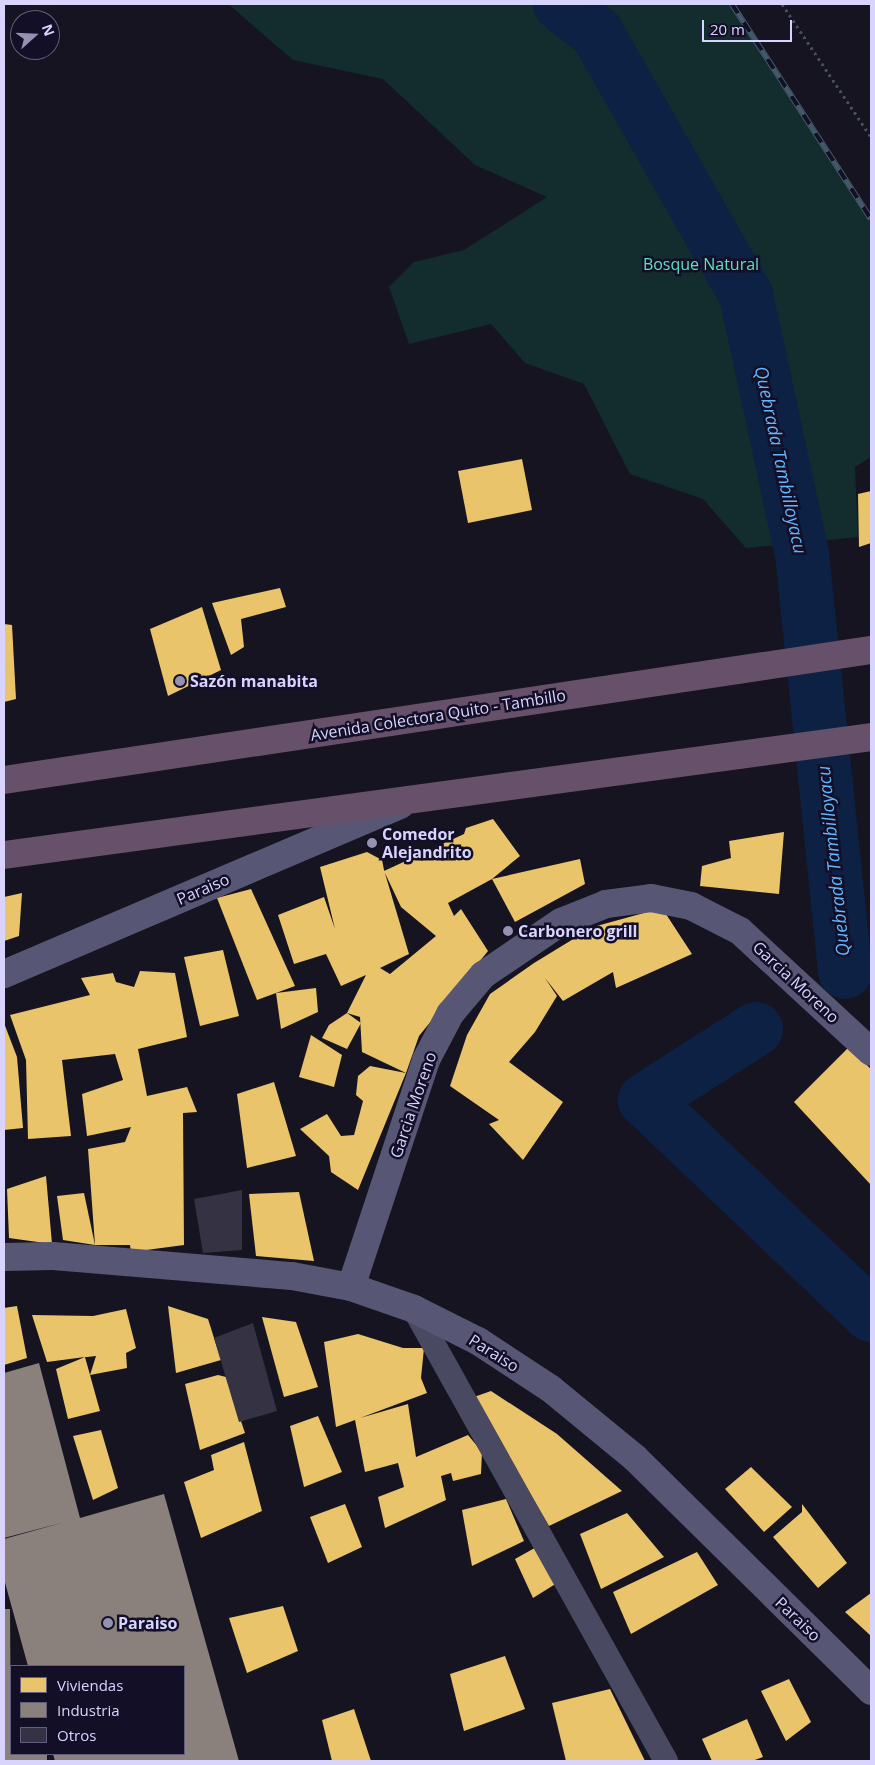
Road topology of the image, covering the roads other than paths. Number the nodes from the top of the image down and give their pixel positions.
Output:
1 (871, 650) edge
2 (871, 737) edge
3 (4, 780) edge
4 (402, 804) junction
5 (4, 854) edge
6 (4, 974) edge
7 (871, 1052) edge
8 (4, 1257) edge
9 (351, 1287) junction
10 (414, 1309) junction
11 (871, 1691) edge
12 (666, 1761) edge

1 - 3 highway, Avenida Colectora Quito - Tambillo
2 - 4 highway
4 - 5 highway
4 - 6 street, Paraiso
7 - 9 street, Garcia Moreno
8 - 9 street, Paraiso
9 - 10 street, Paraiso
10 - 11 street, Paraiso
10 - 12 street

